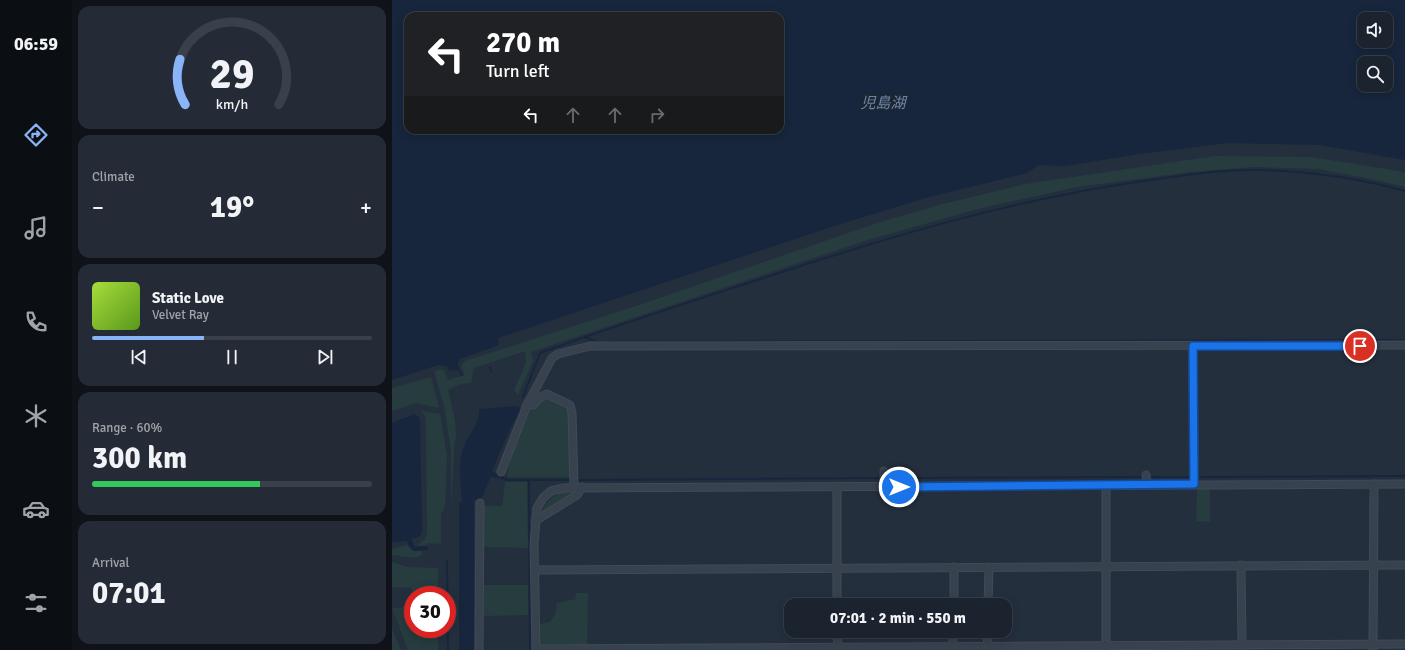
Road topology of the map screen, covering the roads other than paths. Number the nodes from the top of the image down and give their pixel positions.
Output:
1 (1193, 346) junction
2 (1405, 346) edge
3 (527, 406) junction
4 (501, 472) dead end
5 (1194, 480) junction
6 (574, 483) junction
7 (1374, 484) junction
8 (1405, 484) edge
9 (1106, 486) junction
10 (582, 487) junction
11 (837, 487) junction
12 (480, 503) dead end
13 (535, 521) junction
14 (1241, 565) junction
15 (1374, 565) junction
16 (1405, 565) edge
17 (1106, 566) junction
18 (954, 567) junction
19 (989, 567) junction
20 (837, 568) junction
21 (535, 570) junction
22 (837, 598) edge
23 (954, 598) edge
24 (988, 598) edge
25 (838, 638) edge
26 (954, 638) edge
27 (988, 638) edge
28 (1405, 644) edge
29 (1242, 645) junction
30 (953, 647) junction
31 (987, 647) junction
32 (1338, 647) edge
33 (1373, 647) edge
34 (1106, 648) edge
35 (536, 649) edge
36 (838, 649) edge
37 (479, 650) edge

1 - 2 street
1 - 3 street
1 - 5 street
3 - 4 street
3 - 6 street
5 - 7 street
5 - 9 street
6 - 10 street
6 - 13 street
7 - 8 street
7 - 15 street
9 - 11 street
9 - 17 street
10 - 11 street
10 - 13 street
11 - 20 street
12 - 37 street
13 - 21 street
14 - 15 street
14 - 17 street
14 - 29 street
15 - 16 street
15 - 33 street
17 - 19 street
17 - 34 street
18 - 19 street
18 - 20 street
18 - 23 street
19 - 24 street
20 - 21 street
20 - 22 street
21 - 35 street
25 - 36 street
26 - 30 street
27 - 31 street
28 - 33 street
29 - 32 street
29 - 34 street
30 - 31 street
30 - 36 street
31 - 34 street
32 - 33 street
35 - 36 street

